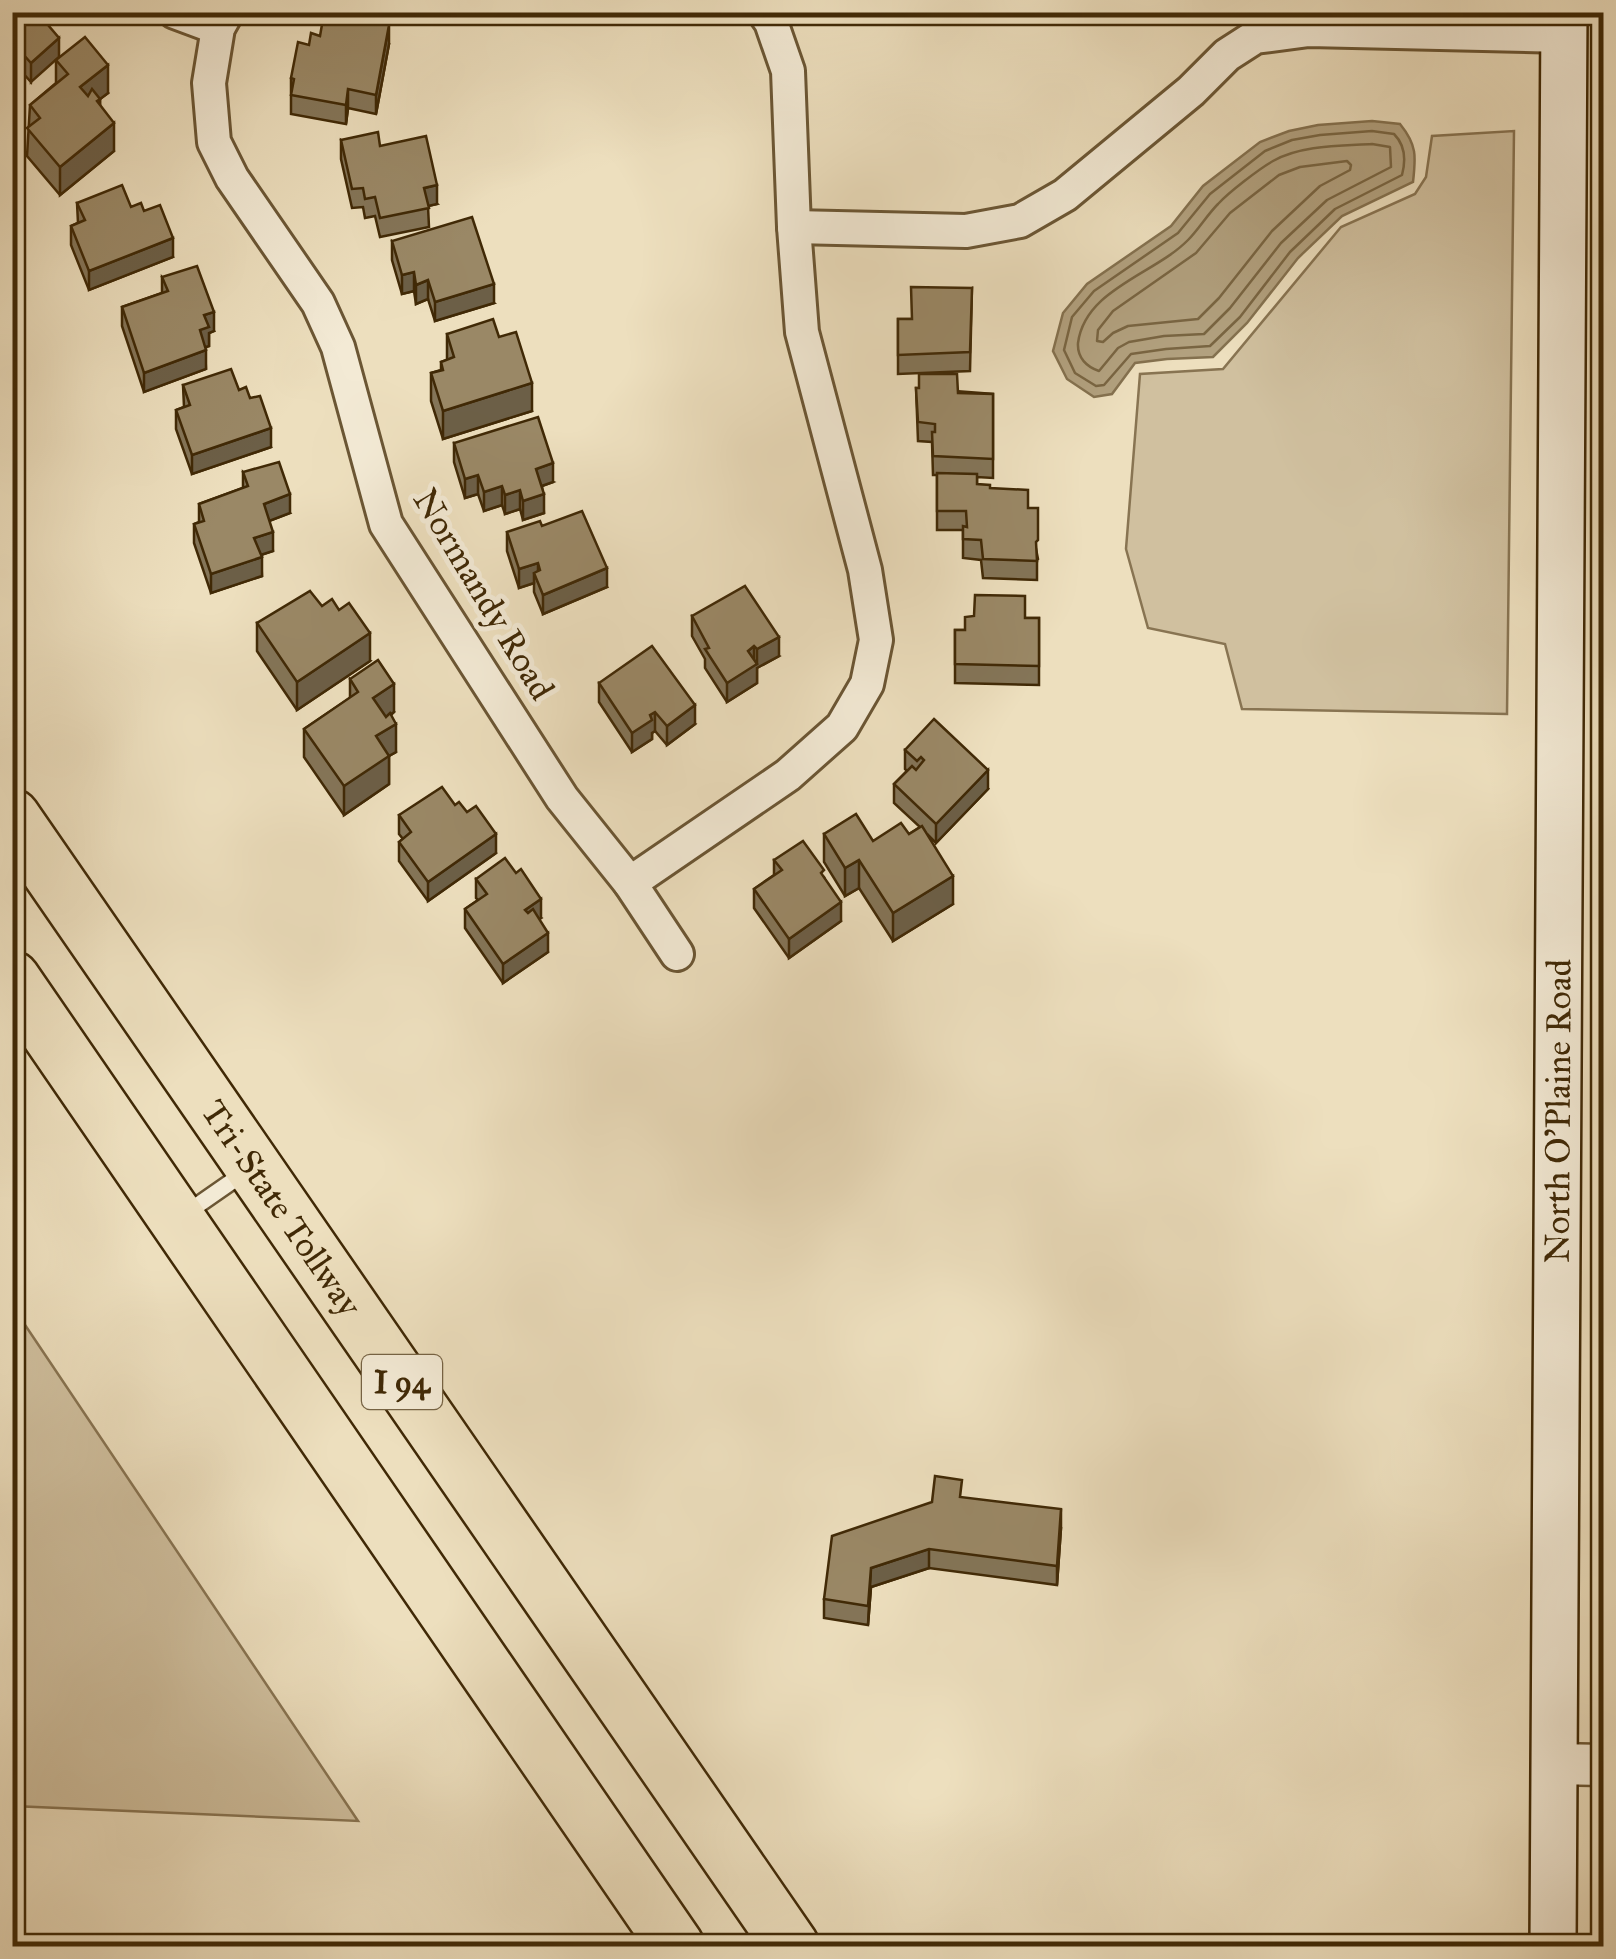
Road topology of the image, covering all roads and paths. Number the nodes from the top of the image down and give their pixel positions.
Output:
1 (175, 12) edge
2 (764, 12) edge
3 (222, 20) edge
4 (1564, 24) edge
5 (1249, 25) edge
6 (794, 227) junction
7 (12, 817) edge
8 (630, 883) junction
9 (677, 954) dead end
10 (12, 979) edge
11 (254, 1166) junction
12 (177, 1219) junction
13 (1554, 1764) junction
14 (1604, 1764) edge
15 (676, 1946) edge
16 (791, 1946) edge
17 (1553, 1946) edge

1 - 3 street
2 - 6 street
3 - 8 street, Normandy Road
4 - 5 street
4 - 13 main road, North O'Plaine Road
5 - 6 street
6 - 8 street
7 - 11 highway, Tri-State Tollway / I 94
8 - 9 street, Normandy Road
10 - 12 highway, I 94
11 - 12 lane
11 - 16 highway, Tri-State Tollway / I 94
12 - 15 highway, I 94
13 - 14 street
13 - 17 main road, North O'Plaine Road

